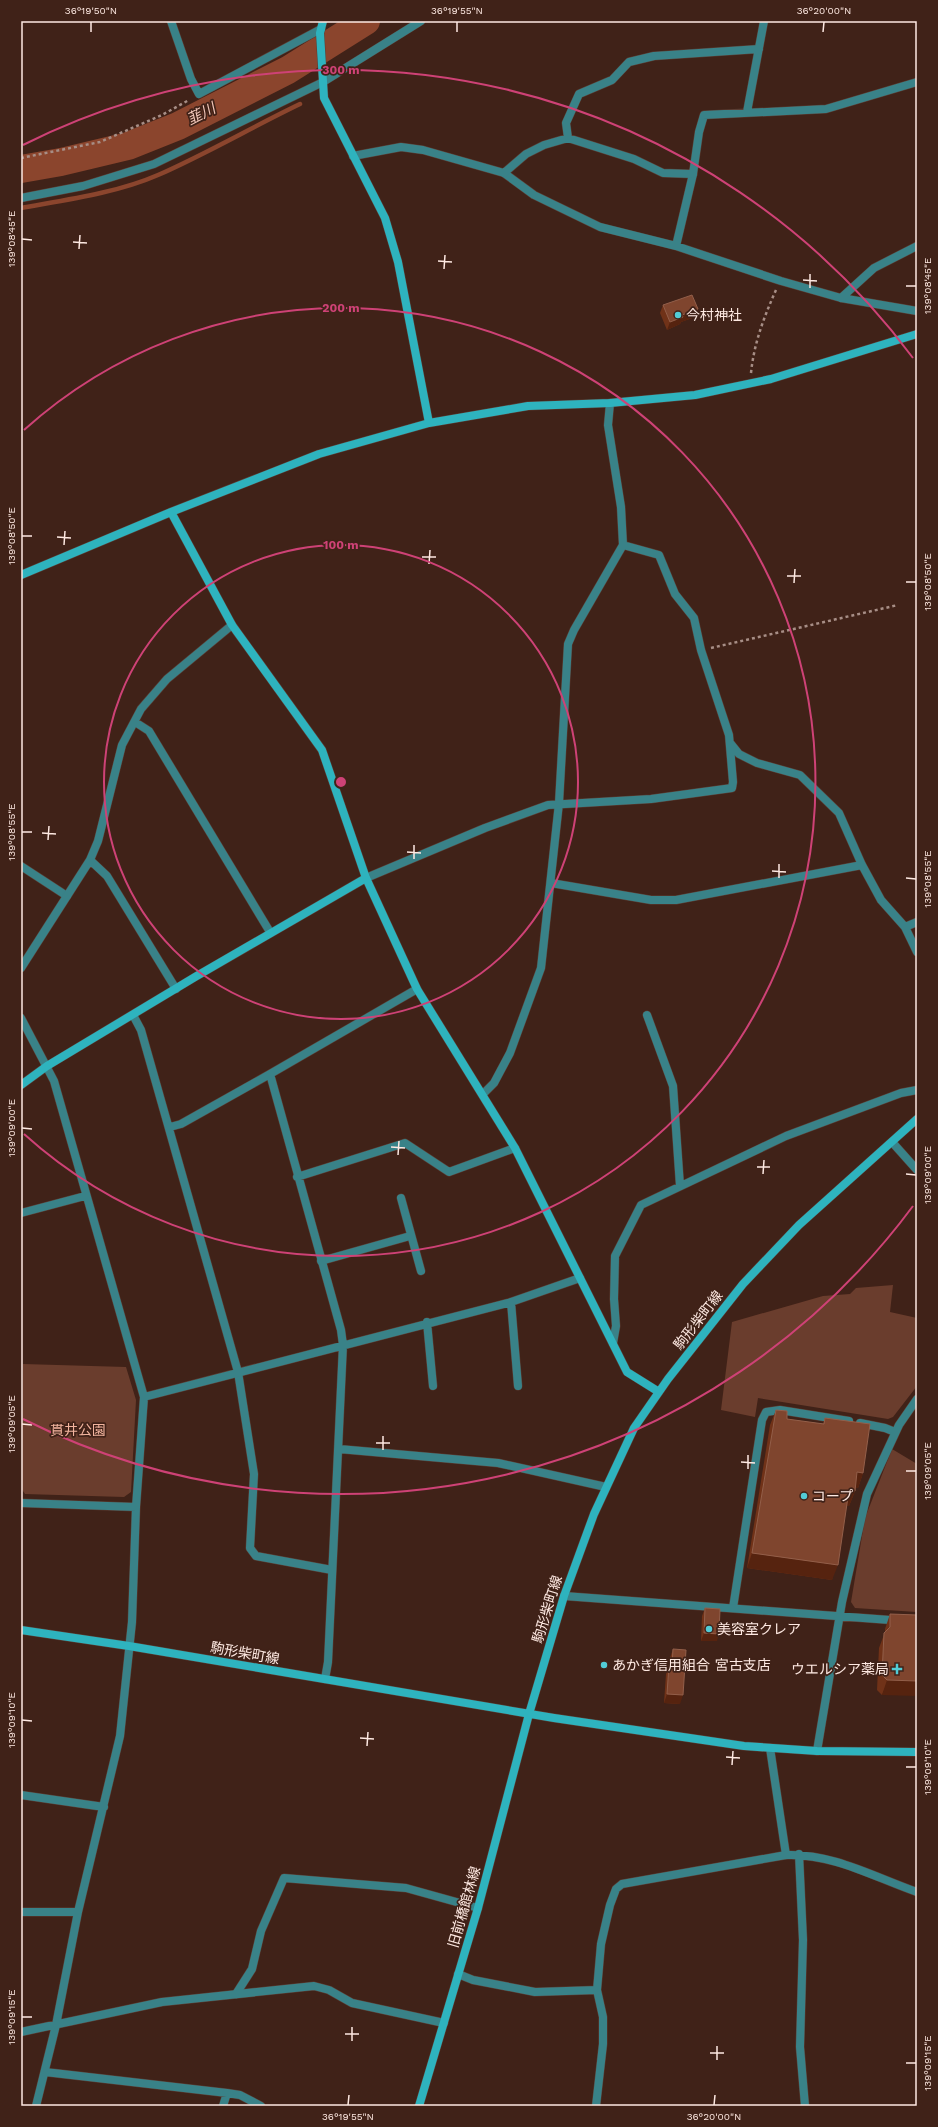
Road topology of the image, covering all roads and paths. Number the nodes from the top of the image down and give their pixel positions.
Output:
1 (171, 21) edge
2 (421, 21) edge
3 (764, 21) edge
4 (322, 28) edge
5 (759, 49) junction
6 (323, 79) junction
7 (917, 82) edge
8 (199, 94) junction
9 (747, 112) junction
10 (568, 138) junction
11 (353, 156) junction
12 (21, 158) edge
13 (504, 173) junction
14 (693, 174) junction
15 (21, 198) edge
16 (676, 246) junction
17 (917, 246) edge
18 (781, 281) junction
19 (841, 298) junction
20 (917, 311) edge
21 (917, 334) edge
22 (749, 384) junction
23 (610, 403) junction
24 (429, 423) junction
25 (172, 512) junction
26 (623, 545) junction
27 (21, 575) edge
28 (898, 605) dead end
29 (232, 625) junction
30 (701, 650) junction
31 (135, 722) junction
32 (731, 744) junction
33 (559, 803) junction
34 (90, 860) junction
35 (862, 864) junction
36 (21, 866) edge
37 (366, 878) junction
38 (551, 883) junction
39 (67, 896) junction
40 (917, 922) edge
41 (905, 927) junction
42 (270, 932) junction
43 (917, 952) edge
44 (21, 968) edge
45 (176, 989) junction
46 (417, 989) junction
47 (133, 1015) junction
48 (648, 1015) dead end
49 (21, 1018) edge
50 (47, 1066) junction
51 (270, 1074) junction
52 (21, 1085) edge
53 (917, 1090) edge
54 (483, 1094) junction
55 (917, 1119) edge
56 (170, 1128) junction
57 (892, 1142) junction
58 (515, 1148) junction
59 (917, 1170) edge
60 (297, 1177) junction
61 (680, 1186) junction
62 (85, 1196) junction
63 (401, 1198) dead end
64 (21, 1213) edge
65 (410, 1236) junction
66 (321, 1261) junction
67 (421, 1271) dead end
68 (580, 1278) junction
69 (511, 1302) junction
70 (427, 1322) junction
71 (613, 1343) junction
72 (343, 1345) junction
73 (238, 1372) junction
74 (433, 1386) dead end
75 (518, 1386) dead end
76 (659, 1392) junction
77 (144, 1397) junction
78 (917, 1399) edge
79 (895, 1432) junction
80 (339, 1449) junction
81 (606, 1487) junction
82 (21, 1504) edge
83 (136, 1507) junction
84 (332, 1570) junction
85 (564, 1596) junction
86 (733, 1608) junction
87 (840, 1616) junction
88 (917, 1622) edge
89 (21, 1630) edge
90 (129, 1646) junction
91 (325, 1679) junction
92 (529, 1714) junction
93 (770, 1748) junction
94 (817, 1751) junction
95 (917, 1752) edge
96 (21, 1795) edge
97 (104, 1807) junction
98 (798, 1854) junction
99 (786, 1855) junction
100 (917, 1892) edge
101 (478, 1908) junction
102 (21, 1912) edge
103 (78, 1912) junction
104 (458, 1974) junction
105 (597, 1990) junction
106 (236, 1994) junction
107 (444, 2023) junction
108 (56, 2025) junction
109 (21, 2032) edge
110 (45, 2072) junction
111 (227, 2093) junction
112 (36, 2106) edge
113 (223, 2106) edge
114 (261, 2106) edge
115 (419, 2106) edge
116 (596, 2106) edge
117 (806, 2106) edge

1 - 8 street
2 - 6 street
3 - 5 street
4 - 6 street
4 - 8 street
5 - 9 street
5 - 10 street
6 - 11 street
6 - 15 street
7 - 9 street
8 - 12 path
9 - 14 street
10 - 13 street
10 - 14 street
11 - 13 street
11 - 24 street
13 - 16 street
14 - 16 street
16 - 18 street
17 - 19 street
18 - 19 street
18 - 22 path
19 - 20 street
21 - 22 street
22 - 23 street
23 - 24 street
23 - 26 street
24 - 25 street
25 - 27 street
25 - 29 street
26 - 30 street
26 - 33 street
28 - 30 path
29 - 31 street
29 - 37 street
30 - 32 street
31 - 34 street
31 - 42 street
32 - 33 street
32 - 35 street
33 - 37 street
33 - 38 street
34 - 39 street
34 - 45 street
35 - 38 street
35 - 41 street
36 - 39 street
37 - 42 street
37 - 46 street
38 - 54 street
39 - 44 street
40 - 41 street
41 - 43 street
42 - 45 street
45 - 47 street
46 - 51 street
46 - 54 street
47 - 50 street
47 - 56 street
48 - 61 street
49 - 50 street
50 - 52 street
50 - 62 street
51 - 56 street
51 - 60 street
53 - 61 street
54 - 58 street
55 - 57 street, 駒形柴町線
56 - 73 street
57 - 59 street
57 - 76 street, 駒形柴町線
58 - 60 street
58 - 68 street
60 - 66 street
61 - 71 street
62 - 64 street
62 - 77 street
63 - 65 street
65 - 66 street
65 - 67 street
66 - 72 street
68 - 69 street
68 - 71 street
69 - 70 street
69 - 75 street
70 - 72 street
70 - 74 street
71 - 76 street
72 - 73 street
72 - 80 street
73 - 77 street
73 - 84 street
76 - 81 street, 駒形柴町線
77 - 83 street
78 - 79 street
79 - 86 street
79 - 87 street
80 - 81 street
80 - 84 street
81 - 85 street, 駒形柴町線
82 - 83 street
83 - 90 street
84 - 91 street
85 - 86 street
85 - 92 street, 駒形柴町線
86 - 87 street
87 - 88 street
87 - 94 street
89 - 90 street, 駒形柴町線
90 - 91 street, 駒形柴町線
90 - 97 street
91 - 92 street, 駒形柴町線
92 - 93 street
92 - 101 street, 旧前橋館林線
93 - 94 street
93 - 99 street
94 - 95 street
96 - 97 street
97 - 103 street
98 - 99 street
98 - 100 street
98 - 117 street
99 - 105 street
101 - 104 street, 旧前橋館林線
101 - 106 street
102 - 103 street
103 - 108 street
104 - 105 street
104 - 107 street, 旧前橋館林線
105 - 116 street
106 - 107 street
106 - 108 street
107 - 115 street, 旧前橋館林線
108 - 109 street
108 - 110 street
110 - 111 street
110 - 112 street
111 - 113 street
111 - 114 street

